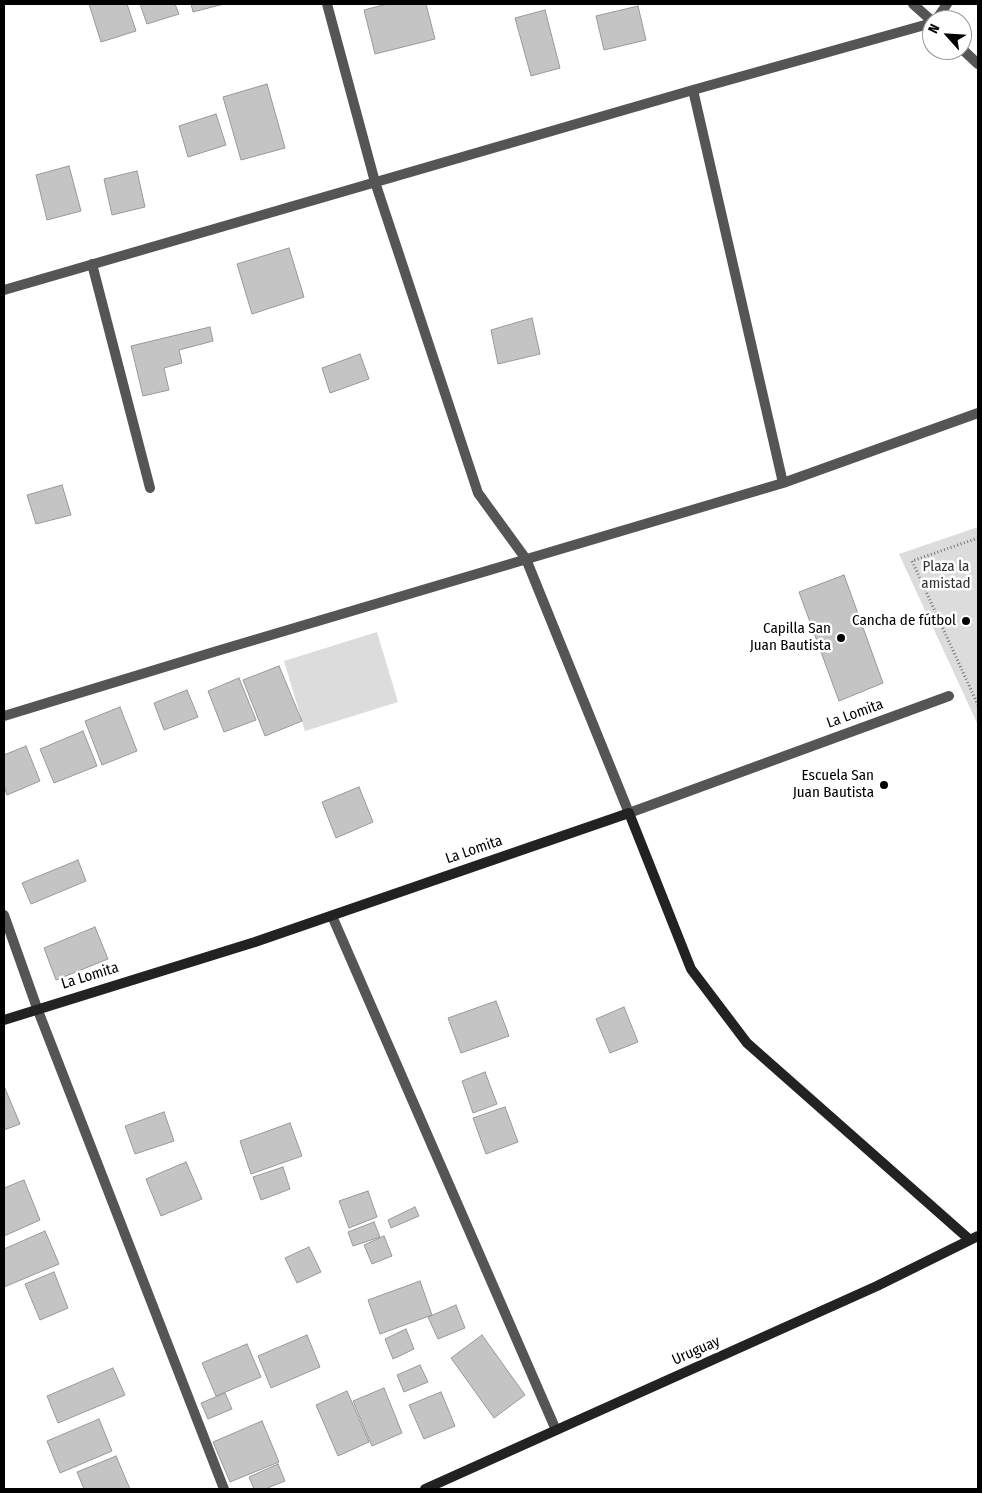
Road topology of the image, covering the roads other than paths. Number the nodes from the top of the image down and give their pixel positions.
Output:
1 (327, 4) edge
2 (922, 25) edge
3 (693, 90) junction
4 (375, 182) junction
5 (92, 264) junction
6 (4, 290) edge
7 (978, 412) edge
8 (783, 483) junction
9 (150, 488) dead end
10 (526, 559) junction
11 (949, 696) dead end
12 (4, 716) edge
13 (629, 813) junction
14 (4, 916) edge
15 (332, 916) junction
16 (37, 1008) junction
17 (4, 1020) edge
18 (974, 1238) edge
19 (556, 1430) junction
20 (224, 1489) edge
21 (424, 1489) edge

1 - 4 street
2 - 3 street
3 - 4 street
3 - 8 street
4 - 5 street
4 - 10 street
5 - 6 street
5 - 9 street
7 - 8 street
8 - 10 street
10 - 12 street
10 - 13 street
11 - 13 street, La Lomita
13 - 15 street, La Lomita
13 - 18 street
14 - 16 street
15 - 16 street, La Lomita
15 - 19 street
16 - 17 street, La Lomita
16 - 20 street
18 - 19 street, Uruguay
19 - 21 street, Uruguay

